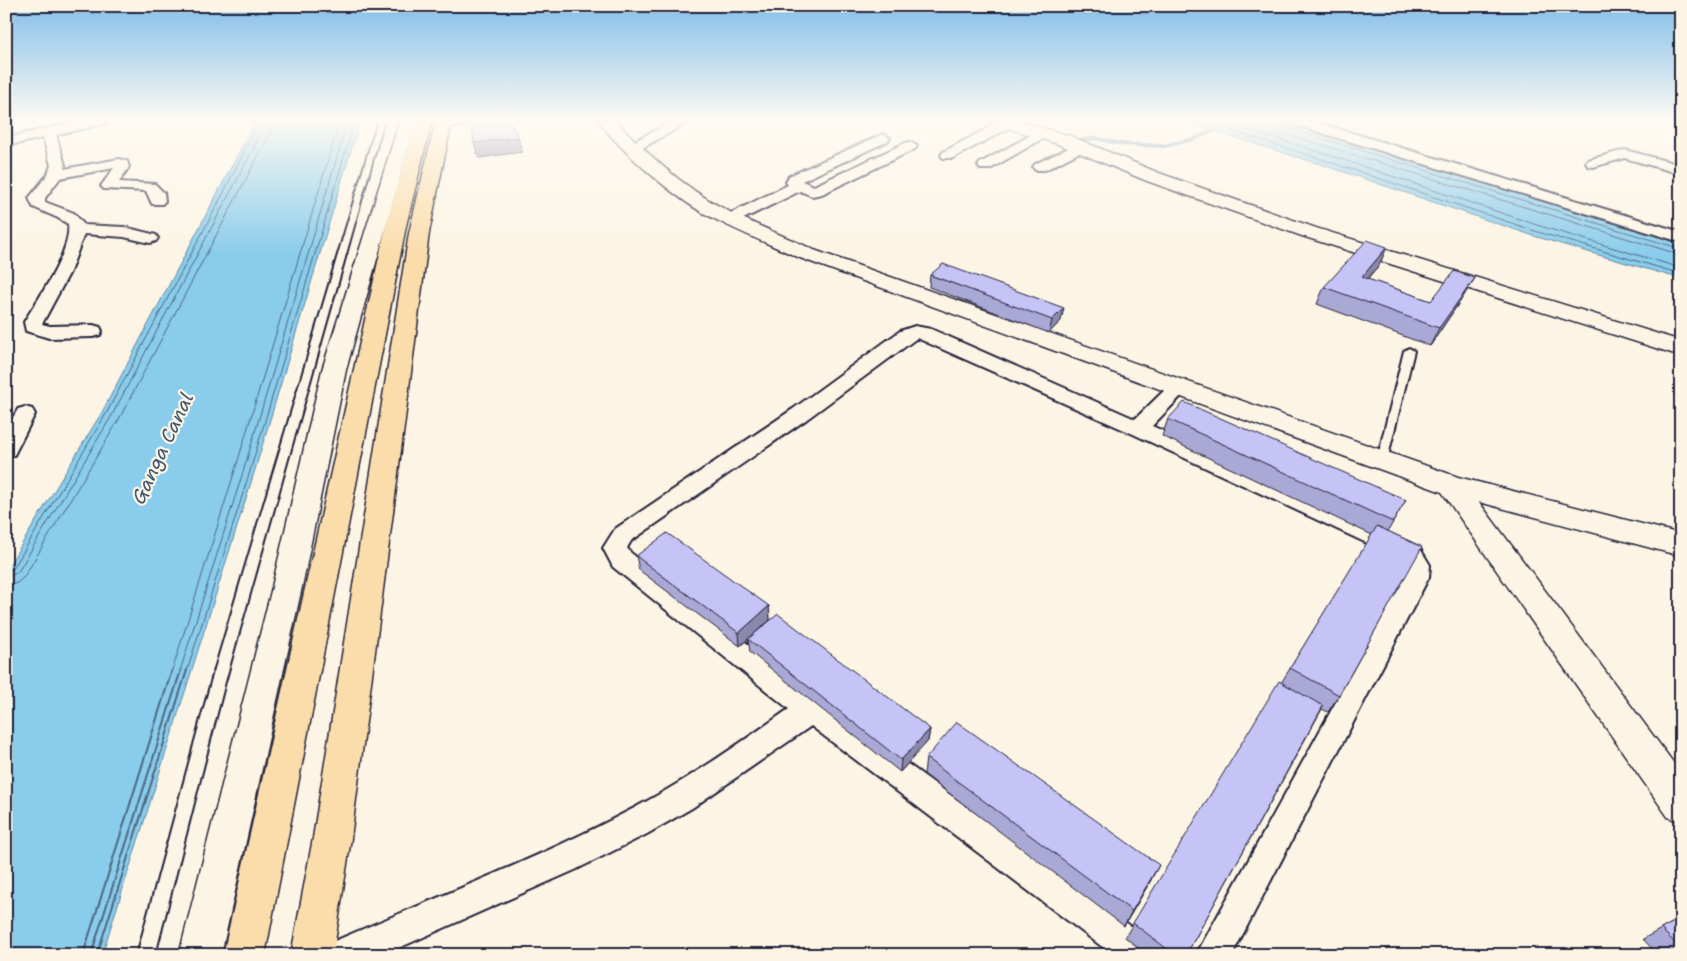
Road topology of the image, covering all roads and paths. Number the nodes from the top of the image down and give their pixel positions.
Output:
1 (58, 165) edge
2 (109, 165) edge
3 (122, 165) edge
4 (368, 165) edge
5 (395, 165) edge
6 (423, 165) edge
7 (434, 165) edge
8 (652, 165) edge
9 (826, 165) edge
10 (871, 165) edge
11 (1044, 165) edge
12 (1122, 165) edge
13 (1442, 165) edge
14 (1663, 165) edge
15 (1040, 167) dead end
16 (1681, 170) edge
17 (55, 175) junction
18 (800, 185) junction
19 (157, 201) dead end
20 (731, 218) junction
21 (78, 229) junction
22 (1681, 237) edge
23 (150, 238) dead end
24 (93, 331) dead end
25 (1681, 349) edge
26 (1409, 350) dead end
27 (1180, 386) junction
28 (25, 414) dead end
29 (1138, 428) junction
30 (6, 450) edge
31 (1382, 460) junction
32 (1452, 485) junction
33 (1681, 545) edge
34 (811, 710) junction
35 (1681, 804) edge
36 (146, 955) edge
37 (200, 955) edge
38 (244, 955) edge
39 (312, 955) edge
40 (342, 955) edge
41 (1142, 955) edge
42 (1213, 955) edge

1 - 17 street
2 - 17 street
3 - 19 street
4 - 36 lane
5 - 37 street
6 - 38 highway
7 - 39 highway
8 - 20 street
9 - 18 street
10 - 18 street
11 - 15 street
12 - 25 street
13 - 22 street
14 - 16 street
17 - 21 street
18 - 20 street
20 - 27 street
21 - 23 street
21 - 24 street
26 - 31 lane
27 - 29 street
27 - 31 street
28 - 30 street
29 - 34 street
29 - 42 street
31 - 32 street
32 - 33 street
32 - 35 street
34 - 40 street
34 - 41 street

